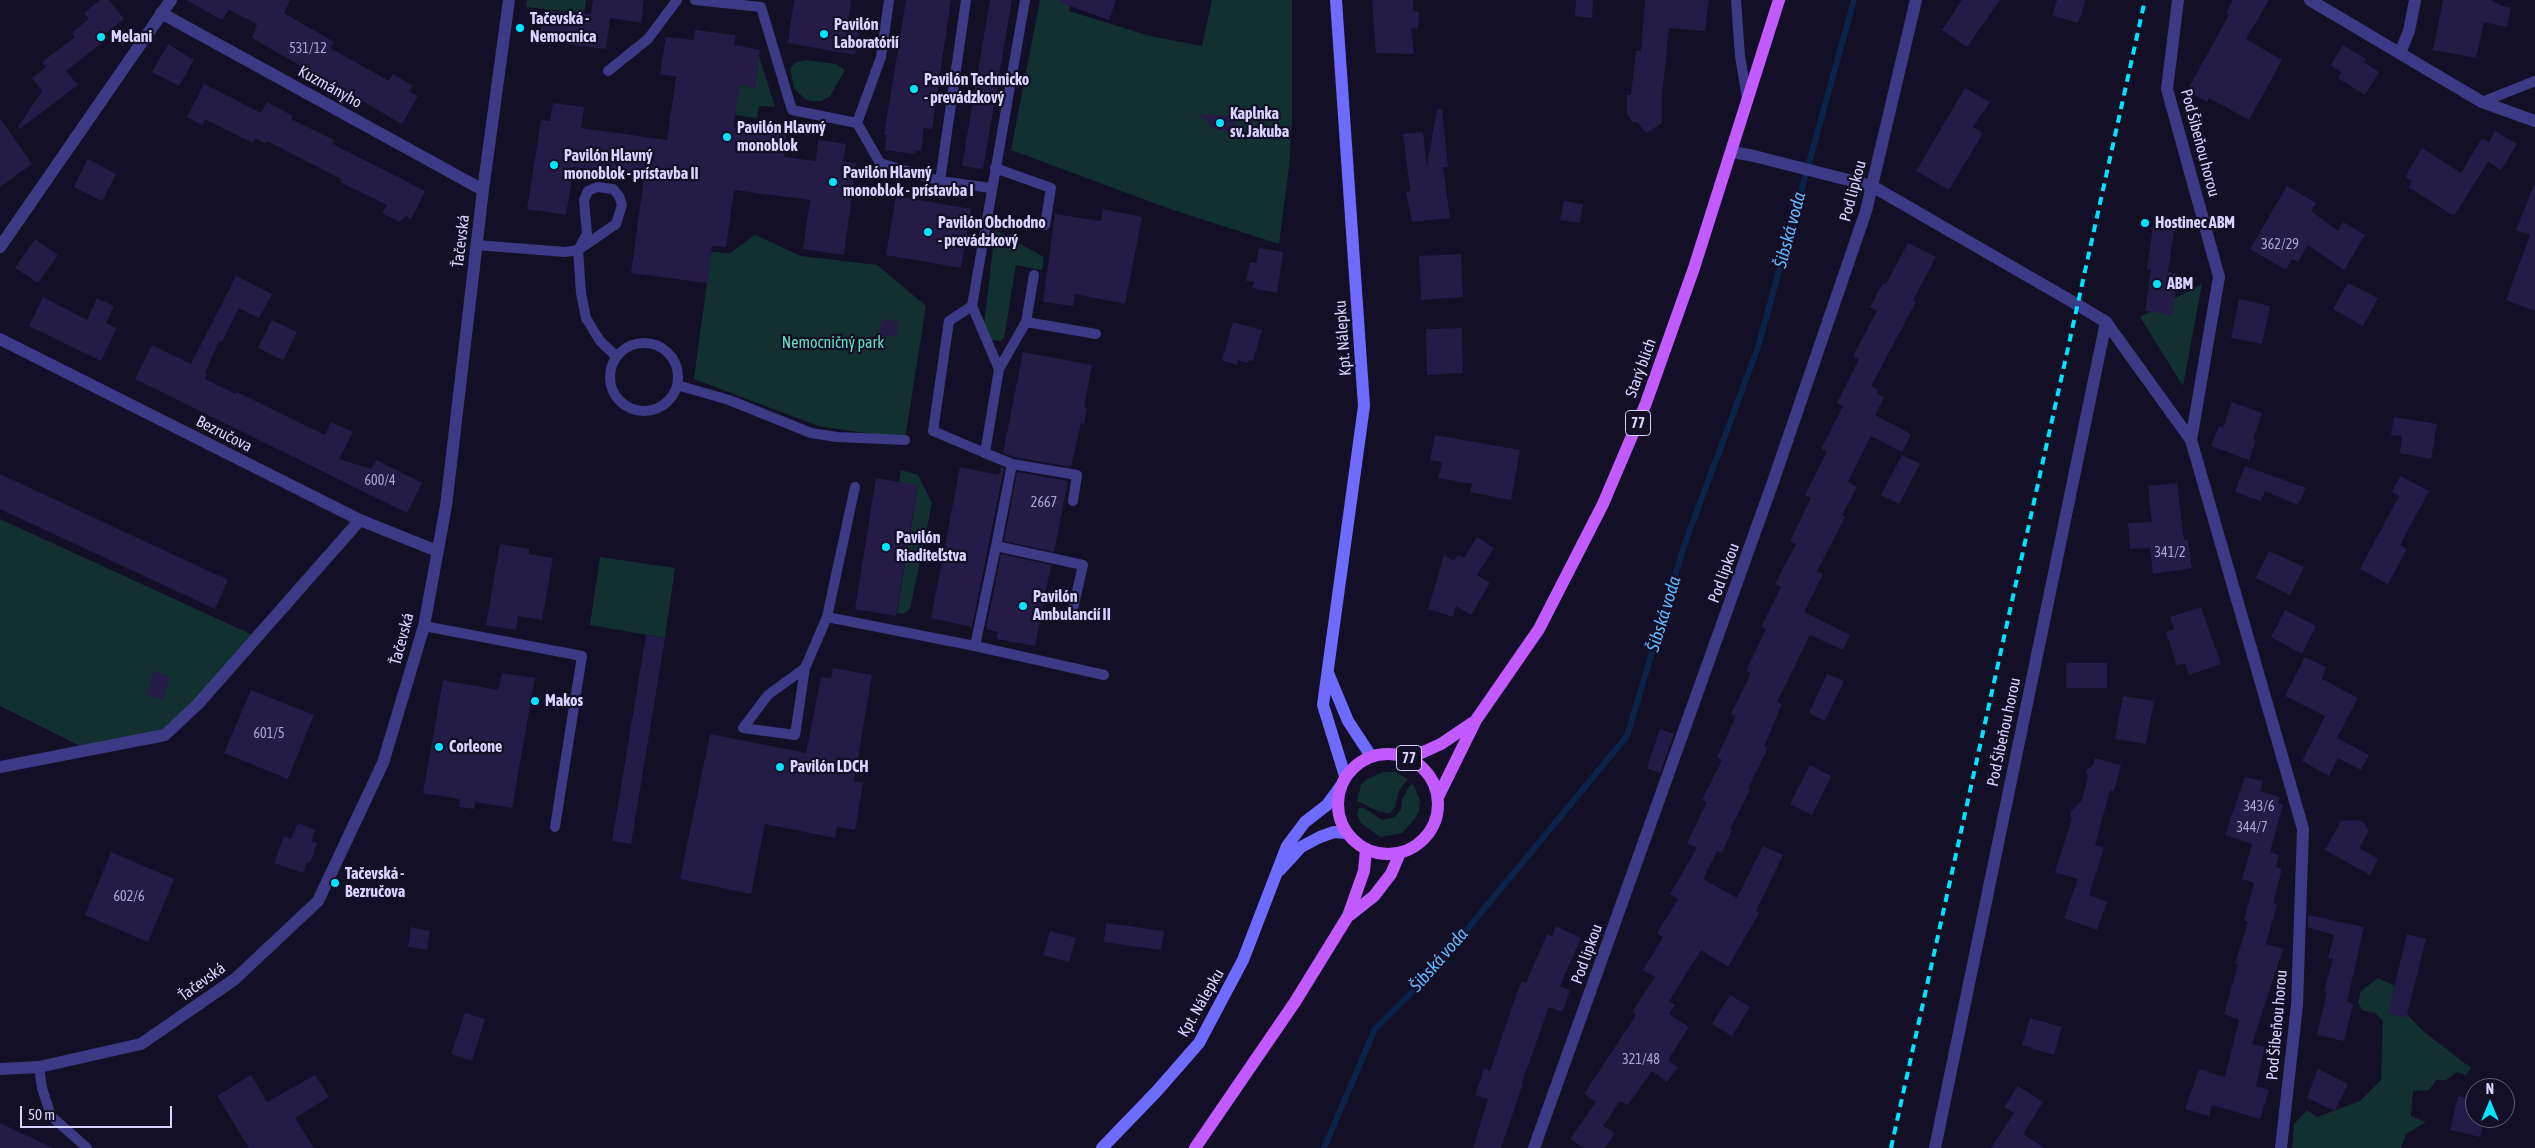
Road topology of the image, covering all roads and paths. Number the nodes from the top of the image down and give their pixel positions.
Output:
1 (171, 0) edge
2 (509, 0) edge
3 (677, 0) edge
4 (695, 0) edge
5 (889, 0) edge
6 (966, 0) edge
7 (1025, 0) edge
8 (1336, 0) edge
9 (1736, 0) edge
10 (1778, 0) edge
11 (1916, 0) edge
12 (2178, 0) edge
13 (2310, 0) edge
14 (2415, 0) edge
15 (161, 13) junction
16 (2400, 53) junction
17 (608, 71) dead end
18 (2535, 81) edge
19 (1747, 101) junction
20 (2482, 102) junction
21 (2535, 121) edge
22 (857, 123) junction
23 (1732, 152) junction
24 (995, 168) junction
25 (940, 181) junction
26 (1872, 186) junction
27 (991, 188) junction
28 (483, 190) junction
29 (1045, 225) dead end
30 (477, 245) junction
31 (0, 247) edge
32 (578, 250) junction
33 (1034, 275) dead end
34 (972, 306) junction
35 (1026, 322) junction
36 (2106, 322) junction
37 (1096, 334) dead end
38 (0, 339) edge
39 (616, 356) junction
40 (998, 368) junction
41 (677, 385) junction
42 (905, 440) dead end
43 (2191, 440) junction
44 (986, 453) junction
45 (1012, 464) junction
46 (855, 487) dead end
47 (1073, 501) dead end
48 (360, 520) junction
49 (996, 546) junction
50 (437, 551) junction
51 (1073, 609) dead end
52 (827, 617) junction
53 (424, 626) junction
54 (975, 646) junction
55 (805, 668) junction
56 (1327, 671) junction
57 (1104, 675) dead end
58 (1476, 720) junction
59 (1371, 756) junction
60 (1410, 758) junction
61 (0, 767) edge
62 (1343, 781) junction
63 (1438, 797) junction
64 (555, 827) dead end
65 (1346, 833) junction
66 (1366, 849) junction
67 (1400, 853) junction
68 (1275, 875) junction
69 (1348, 916) junction
70 (39, 1067) junction
71 (0, 1069) edge
72 (87, 1148) edge
73 (1102, 1148) edge
74 (1195, 1148) edge
75 (1534, 1148) edge
76 (1935, 1148) edge
77 (2282, 1148) edge

1 - 15 street
2 - 28 street, Ťačevská
3 - 17 lane
4 - 22 lane
5 - 22 lane
6 - 25 lane
7 - 24 lane
8 - 56 street, Kpt. Nálepku
9 - 19 lane
10 - 19 main road, Starý blich / 77
11 - 26 street, Pod lipkou
12 - 43 street, Pod Šibeňou horou
13 - 16 street
14 - 16 street
15 - 28 street, Kuzmányho
15 - 31 street
16 - 20 street
18 - 20 lane
19 - 23 main road, Starý blich / 77
20 - 21 street
22 - 25 lane
23 - 26 street, Pod Šibeňou horou
23 - 58 main road, Starý blich / 77
24 - 27 lane
24 - 29 lane
25 - 27 lane
26 - 36 street, Pod Šibeňou horou
26 - 75 street, Pod lipkou
27 - 34 lane
28 - 30 street, Ťačevská
30 - 32 lane
30 - 50 street, Ťačevská
32 - 32 lane
32 - 39 lane
33 - 35 lane
34 - 40 lane
34 - 44 lane
35 - 37 lane
35 - 40 lane
36 - 43 street, Pod Šibeňou horou
36 - 76 street, Pod Šibeňou horou
38 - 48 street, Bezručova
39 - 41 lane
39 - 41 lane
40 - 44 lane
41 - 42 lane
43 - 77 street, Pod Šibeňou horou
44 - 45 lane
45 - 47 lane
45 - 49 lane
46 - 52 lane
48 - 50 street, Bezručova
48 - 61 street
49 - 51 lane
49 - 54 lane
50 - 53 street, Ťačevská
52 - 54 lane
52 - 55 lane
53 - 64 lane
53 - 70 street, Ťačevská
54 - 57 lane
55 - 55 lane
56 - 59 street
56 - 62 street, Kpt. Nálepku
58 - 60 main road, Starý blich / 77
58 - 63 main road, Starý blich / 77
59 - 60 main road, 77
59 - 62 main road, 77
60 - 63 main road, 77
62 - 65 main road
62 - 68 street, Kpt. Nálepku
63 - 67 main road, 77
65 - 66 main road
65 - 68 street, Kpt. Nálepku
66 - 67 main road
66 - 69 main road
67 - 69 main road
68 - 73 street, Kpt. Nálepku
69 - 74 main road
70 - 71 street, Ťačevská
70 - 72 lane

